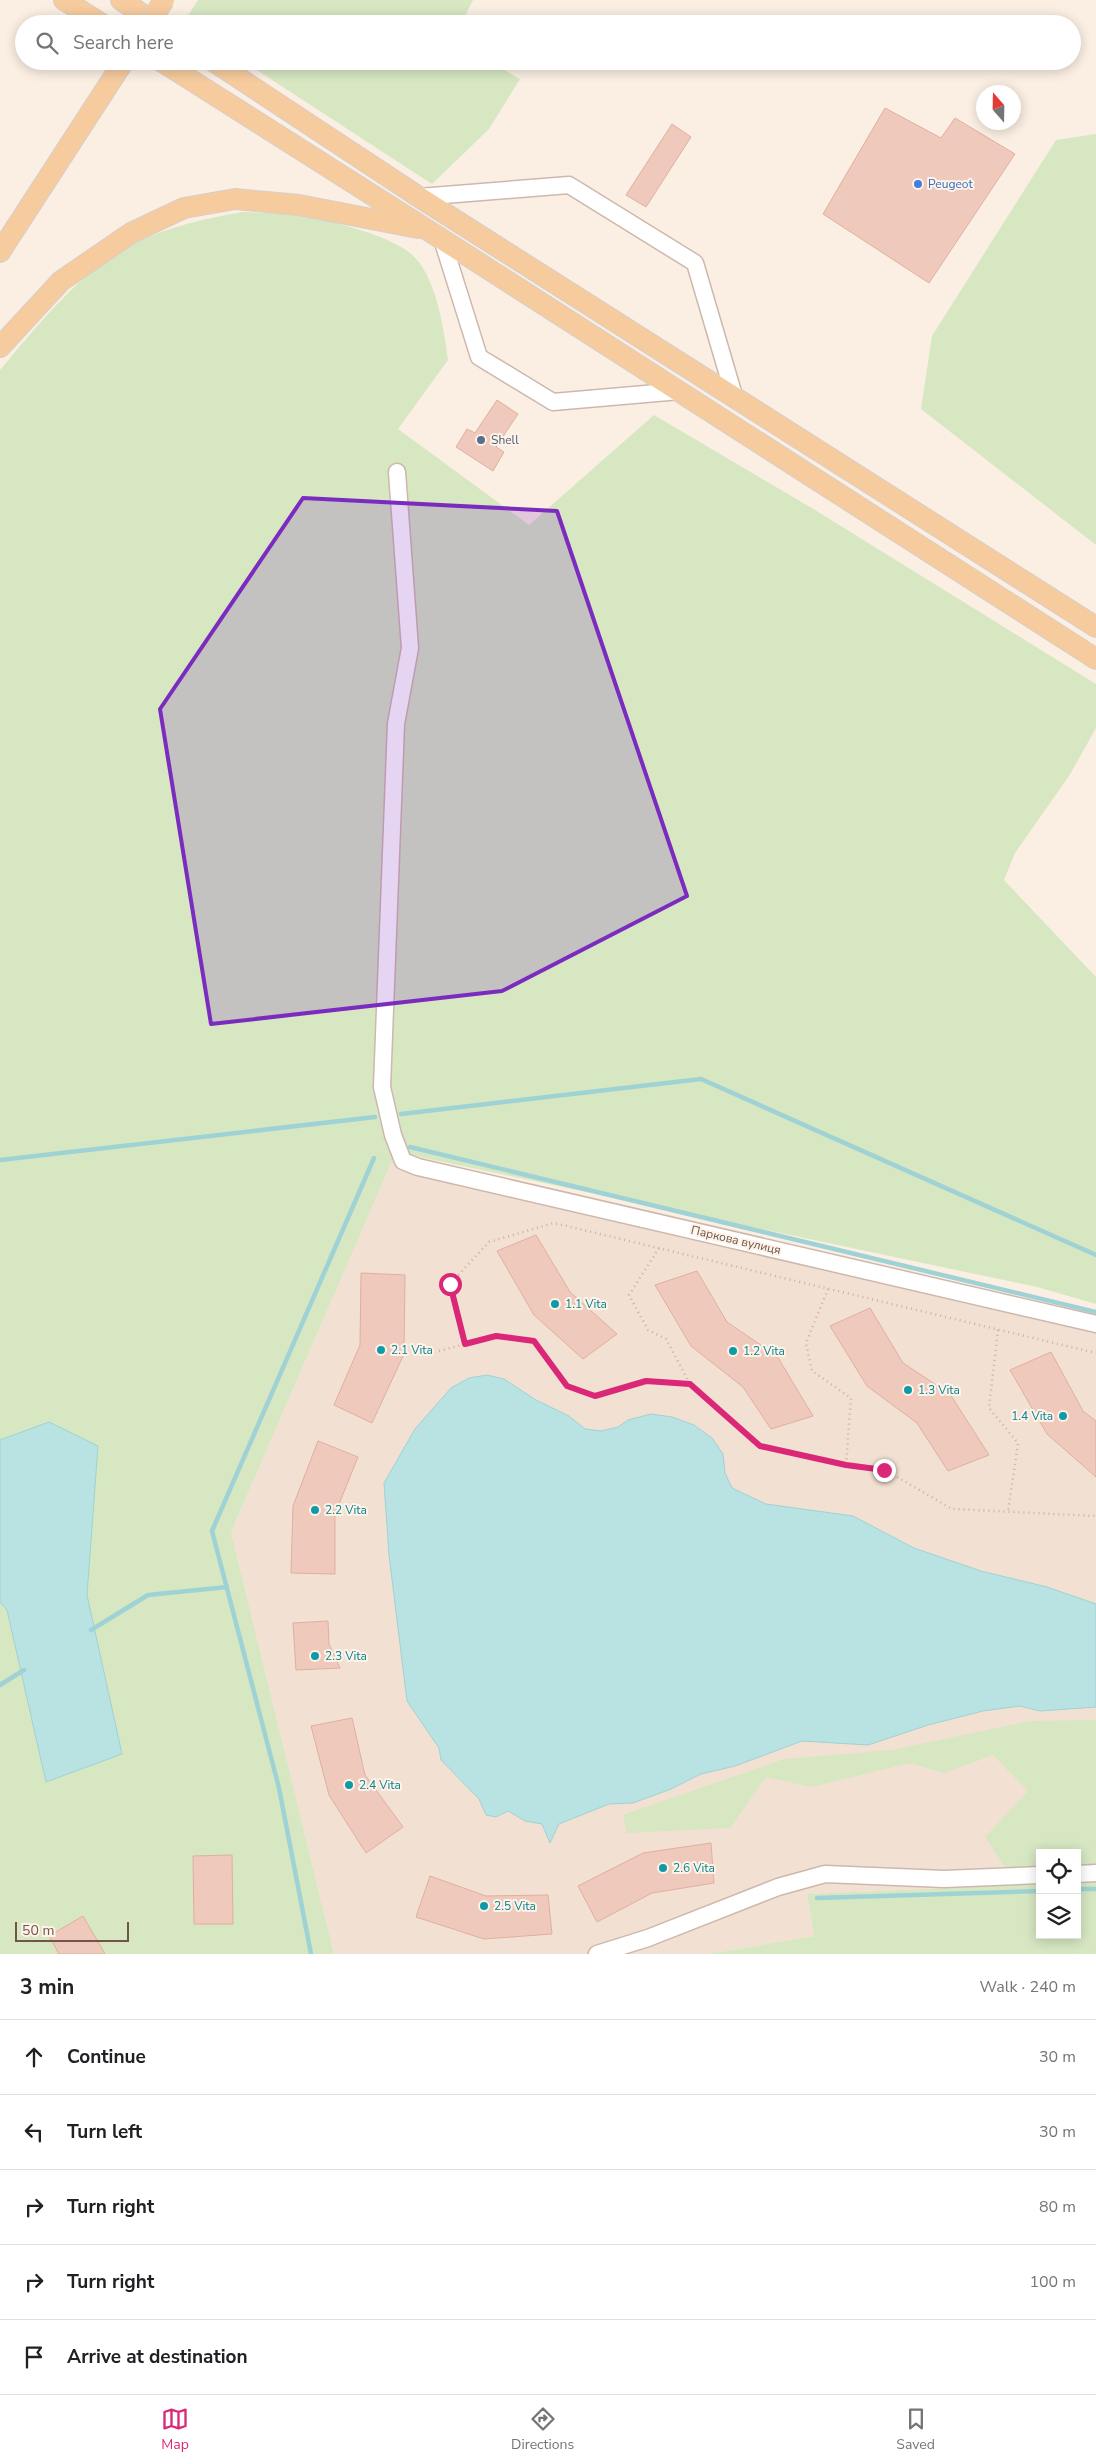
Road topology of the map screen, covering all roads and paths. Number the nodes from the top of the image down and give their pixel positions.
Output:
1 (64, 0) edge
2 (121, 0) edge
3 (164, 0) edge
4 (88, 15) edge
5 (144, 15) edge
6 (155, 15) edge
7 (118, 70) edge
8 (175, 70) edge
9 (227, 70) edge
10 (418, 197) junction
11 (436, 235) junction
12 (0, 252) edge
13 (0, 347) edge
14 (680, 391) junction
15 (734, 399) junction
16 (397, 472) dead end
17 (1096, 627) edge
18 (1096, 659) edge
19 (659, 1248) junction
20 (828, 1289) junction
21 (1096, 1324) edge
22 (998, 1330) junction
23 (465, 1344) junction
24 (439, 1351) dead end
25 (1096, 1354) edge
26 (690, 1384) junction
27 (846, 1465) junction
28 (1008, 1512) junction
29 (1096, 1516) edge
30 (1096, 1873) edge
31 (1081, 1874) edge
32 (1036, 1875) edge
33 (597, 1954) edge

1 - 4 main road
2 - 5 main road
3 - 6 main road, bridge
7 - 12 main road
8 - 11 main road
9 - 10 main road
10 - 15 main road
10 - 15 lane
11 - 13 main road
11 - 14 main road
11 - 14 lane
14 - 18 main road
15 - 17 main road
16 - 21 lane, Паркова вулиця
19 - 20 path
19 - 23 path
19 - 26 path
20 - 22 path
20 - 27 path
22 - 25 path
22 - 28 path
23 - 24 path
23 - 26 path
26 - 27 path
27 - 28 path
28 - 29 path
30 - 31 lane
32 - 33 lane

